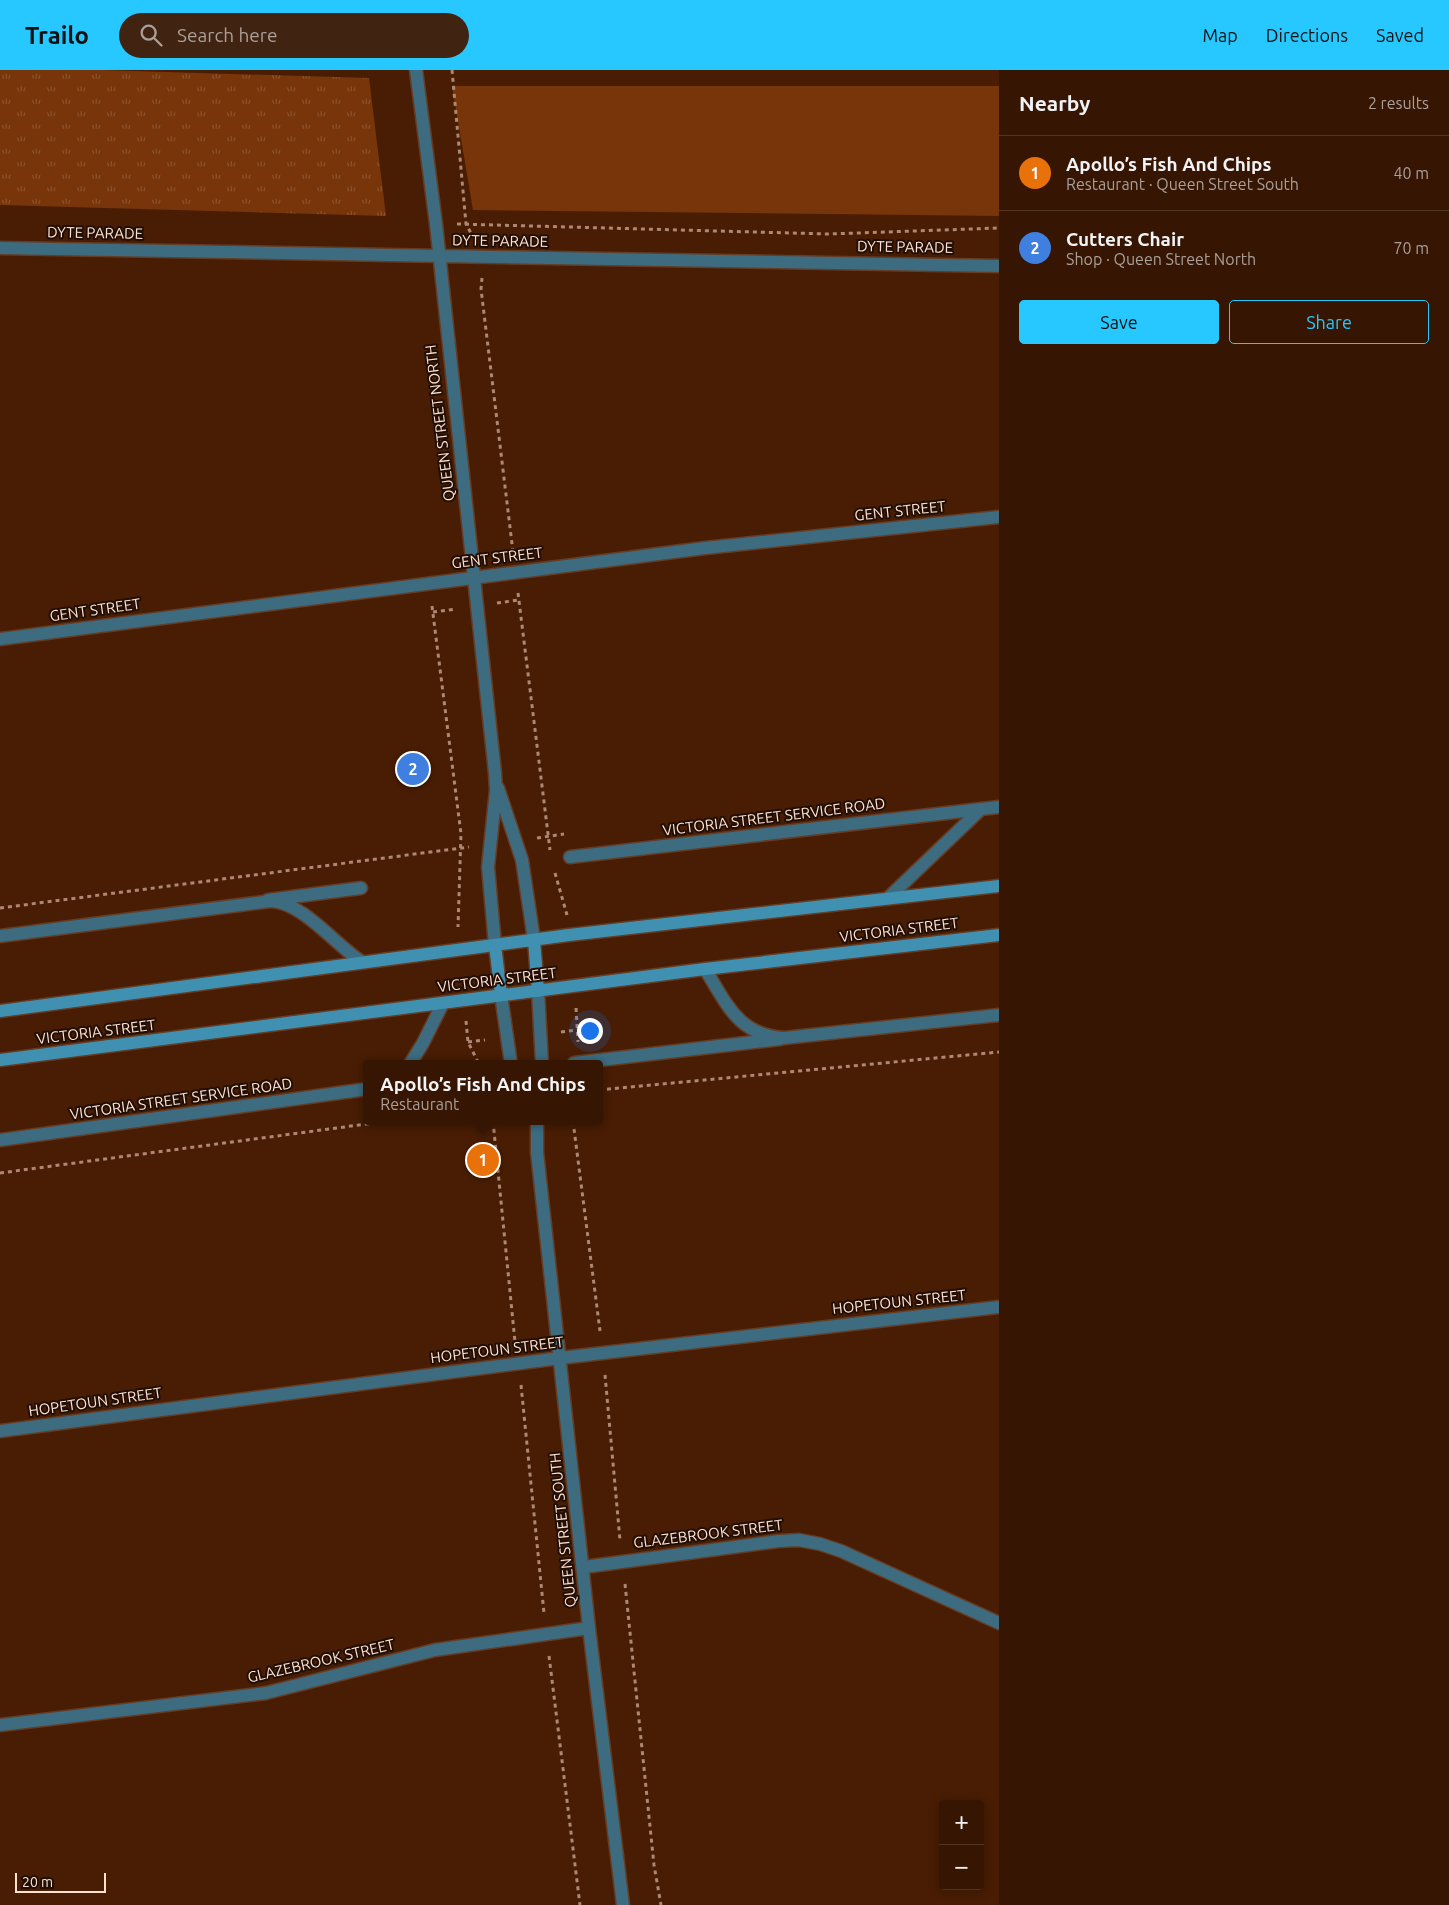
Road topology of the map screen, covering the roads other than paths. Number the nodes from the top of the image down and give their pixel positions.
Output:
1 (416, 73) edge
2 (0, 248) edge
3 (437, 256) junction
4 (999, 266) edge
5 (999, 517) edge
6 (474, 577) junction
7 (0, 639) edge
8 (495, 773) junction
9 (999, 807) edge
10 (981, 809) junction
11 (570, 857) dead end
12 (999, 886) edge
13 (361, 888) dead end
14 (888, 898) junction
15 (263, 901) junction
16 (999, 935) edge
17 (0, 936) edge
18 (534, 940) junction
19 (495, 946) junction
20 (362, 962) junction
21 (705, 969) junction
22 (538, 991) junction
23 (501, 995) junction
24 (443, 1003) junction
25 (0, 1011) edge
26 (999, 1015) edge
27 (784, 1038) junction
28 (0, 1060) edge
29 (412, 1060) edge
30 (510, 1060) edge
31 (542, 1060) edge
32 (599, 1060) edge
33 (363, 1090) edge
34 (531, 1125) edge
35 (537, 1125) edge
36 (0, 1140) edge
37 (537, 1152) junction
38 (999, 1307) edge
39 (560, 1358) junction
40 (0, 1431) edge
41 (584, 1567) junction
42 (999, 1623) edge
43 (589, 1628) junction
44 (0, 1725) edge
45 (623, 1905) edge

1 - 3 street, QUEEN STREET NORTH
2 - 3 street, DYTE PARADE
3 - 4 street, DYTE PARADE
3 - 6 street, QUEEN STREET NORTH
5 - 6 street, GENT STREET
6 - 7 street, GENT STREET
6 - 8 street, QUEEN STREET NORTH
8 - 18 street, QUEEN STREET NORTH
8 - 19 street, QUEEN STREET NORTH
9 - 10 street, VICTORIA STREET SERVICE ROAD
10 - 11 street, VICTORIA STREET SERVICE ROAD
10 - 14 street
12 - 14 main road
13 - 15 street
14 - 18 main road
15 - 17 street
15 - 20 street
16 - 21 main road, VICTORIA STREET
18 - 19 main road
18 - 22 main road
19 - 20 main road
19 - 23 main road
20 - 25 main road
21 - 22 main road, VICTORIA STREET
21 - 27 street
22 - 23 main road, VICTORIA STREET
22 - 31 street
23 - 24 main road, VICTORIA STREET
23 - 30 street
24 - 28 main road, VICTORIA STREET
24 - 29 street
26 - 27 street
27 - 32 street
33 - 36 street, VICTORIA STREET SERVICE ROAD
34 - 37 street, QUEEN STREET SOUTH
35 - 37 street, QUEEN STREET SOUTH
37 - 39 street, QUEEN STREET SOUTH
38 - 39 street, HOPETOUN STREET
39 - 40 street, HOPETOUN STREET
39 - 41 street, QUEEN STREET SOUTH
41 - 42 street, GLAZEBROOK STREET
41 - 43 street, QUEEN STREET SOUTH
43 - 44 street, GLAZEBROOK STREET
43 - 45 street, QUEEN STREET SOUTH

